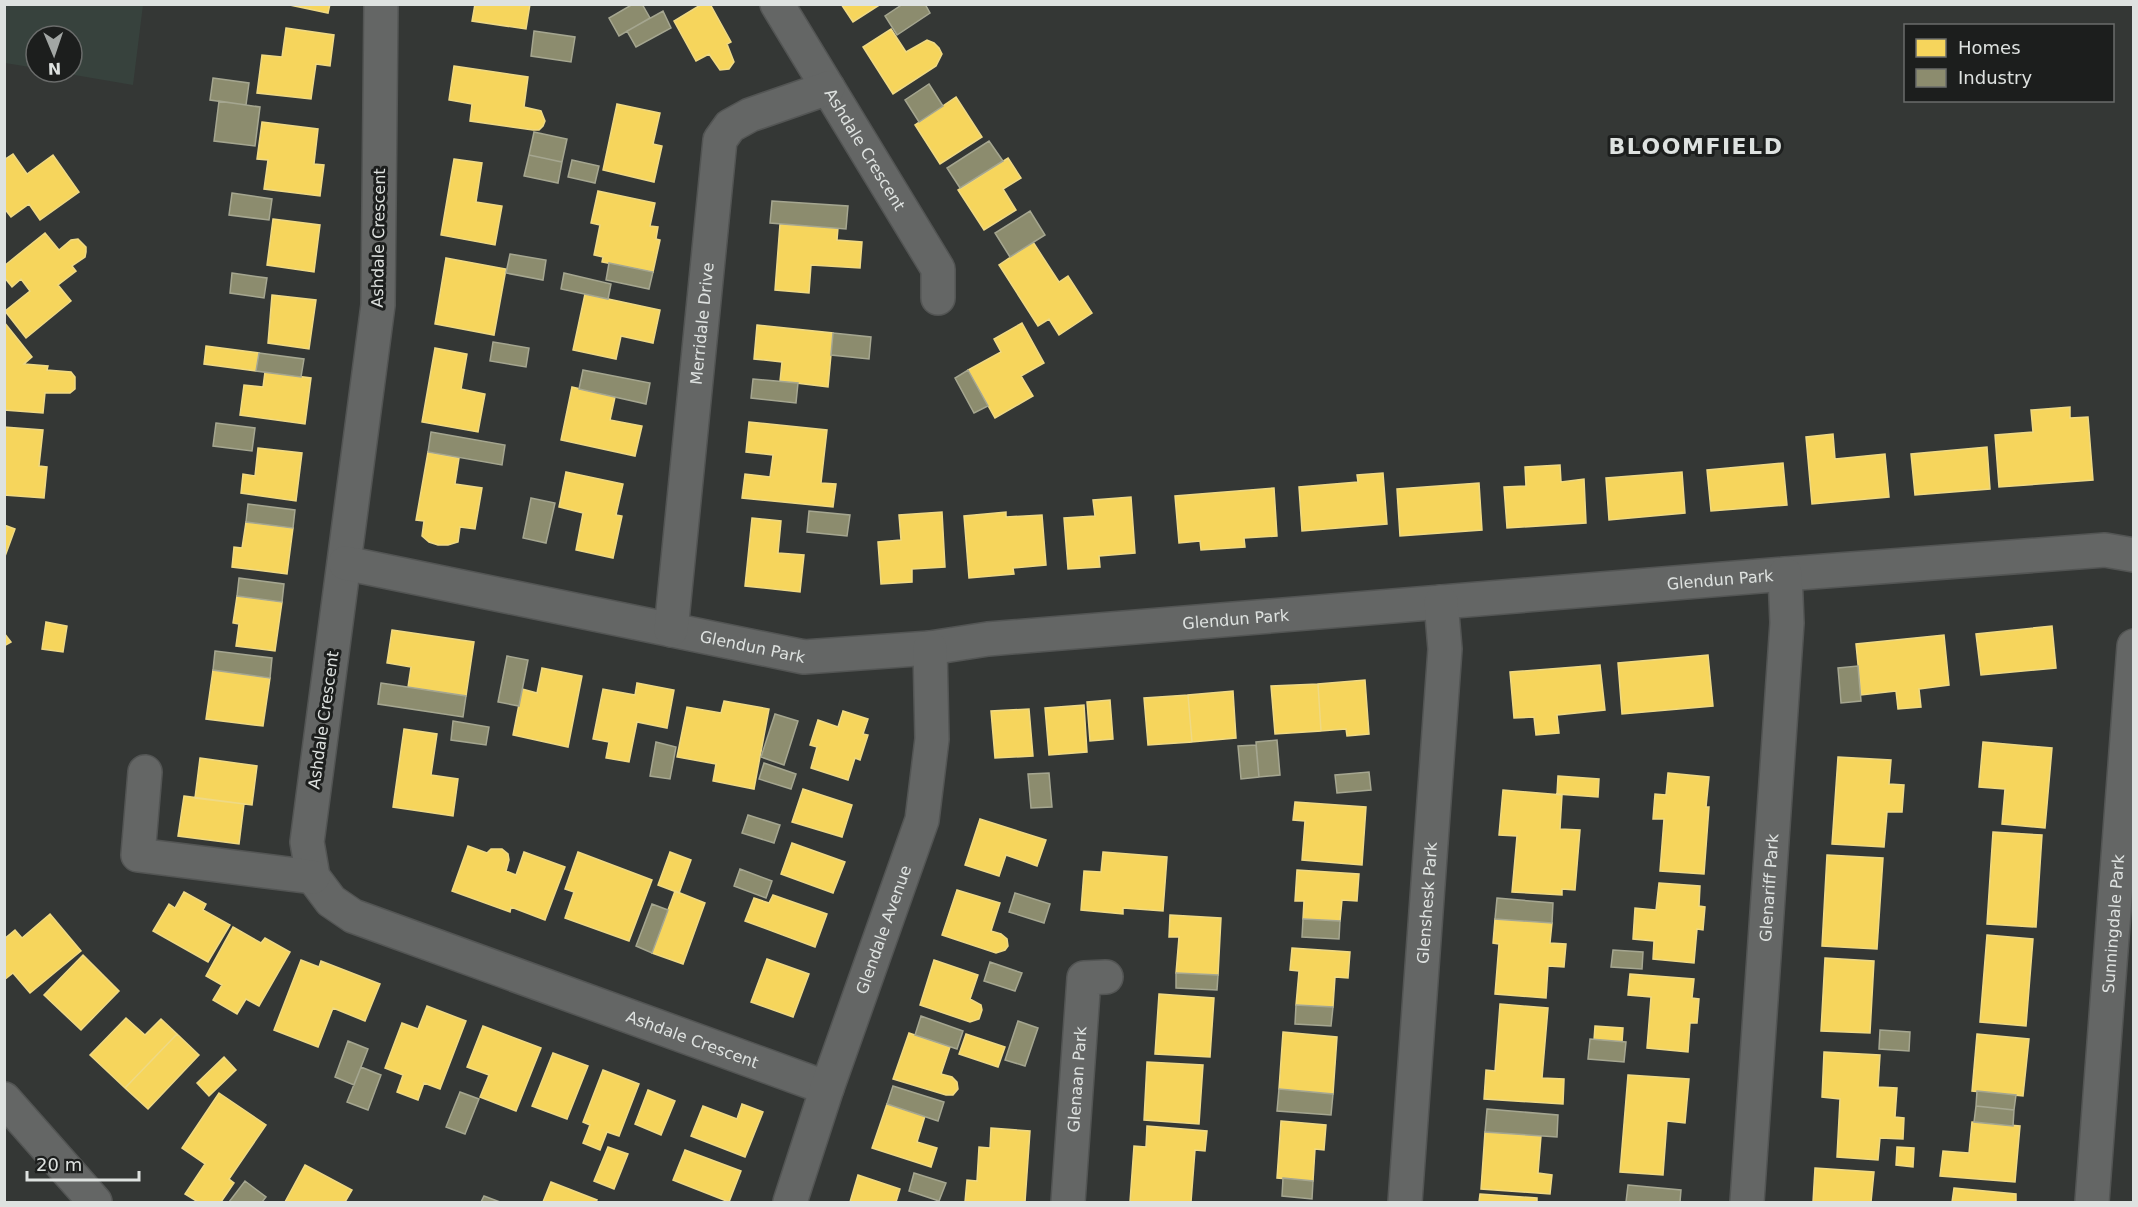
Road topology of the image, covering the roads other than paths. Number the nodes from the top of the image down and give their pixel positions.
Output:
1 (381, 4) edge
2 (777, 4) edge
3 (828, 88) junction
4 (938, 298) dead end
5 (2133, 555) edge
6 (345, 563) junction
7 (1785, 574) junction
8 (1441, 602) junction
9 (671, 630) junction
10 (2133, 646) edge
11 (930, 648) junction
12 (145, 772) dead end
13 (313, 877) junction
14 (1106, 978) dead end
15 (827, 1088) junction
16 (4, 1099) edge
17 (95, 1203) edge
18 (790, 1203) edge
19 (1068, 1203) edge
20 (1405, 1203) edge
21 (1747, 1203) edge
22 (2092, 1203) edge

1 - 6 street, Ashdale Crescent
2 - 3 street, Ashdale Crescent
3 - 4 street, Ashdale Crescent
3 - 9 street, Merridale Drive
5 - 7 street, Glendun Park
6 - 9 street, Glendun Park
6 - 13 street, Ashdale Crescent
7 - 8 street, Glendun Park
7 - 21 street, Glenariff Park
8 - 11 street, Glendun Park
8 - 20 street, Glenshesk Park
9 - 11 street, Glendun Park
10 - 22 street, Sunningdale Park
11 - 15 street, Glendale Avenue
12 - 13 street
13 - 15 street, Ashdale Crescent
14 - 19 street, Glenaan Park
15 - 18 street, Glendale Avenue
16 - 17 street

